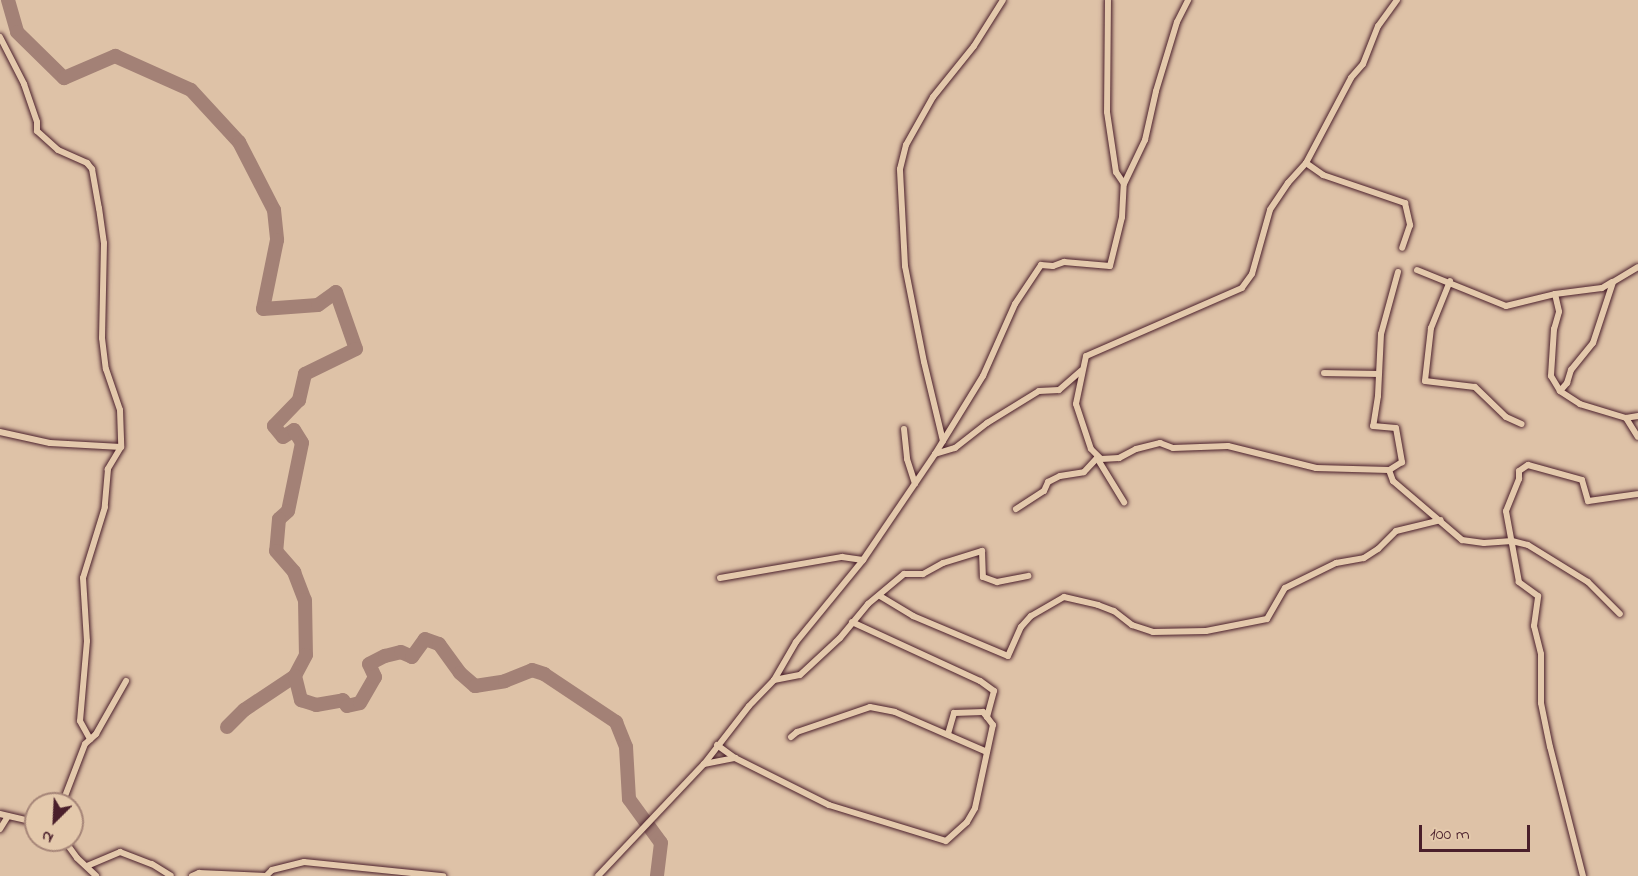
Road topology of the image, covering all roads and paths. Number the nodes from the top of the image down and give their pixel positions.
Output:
1 (1003, 0) edge
2 (1108, 0) edge
3 (1188, 0) edge
4 (1397, 0) edge
5 (0, 37) edge
6 (1306, 163) junction
7 (1124, 183) junction
8 (1402, 248) dead end
9 (1638, 267) edge
10 (1417, 270) dead end
11 (1398, 272) dead end
12 (1450, 281) junction
13 (1613, 282) junction
14 (1555, 294) junction
15 (1086, 358) junction
16 (1324, 373) dead end
17 (1377, 374) junction
18 (1560, 391) junction
19 (1638, 416) edge
20 (1626, 418) junction
21 (1522, 424) dead end
22 (904, 429) dead end
23 (0, 432) edge
24 (1638, 437) edge
25 (943, 441) junction
26 (121, 447) junction
27 (935, 454) junction
28 (1097, 458) junction
29 (1389, 470) junction
30 (915, 484) junction
31 (1638, 494) edge
32 (1124, 502) dead end
33 (1016, 509) dead end
34 (1441, 520) junction
35 (1512, 541) junction
36 (863, 560) junction
37 (1028, 576) dead end
38 (720, 578) dead end
39 (880, 596) junction
40 (1620, 614) dead end
41 (852, 622) junction
42 (126, 681) dead end
43 (774, 681) junction
44 (987, 717) junction
45 (948, 734) junction
46 (791, 737) dead end
47 (90, 739) junction
48 (717, 746) junction
49 (987, 752) junction
50 (735, 758) junction
51 (704, 764) junction
52 (67, 792) edge
53 (0, 814) edge
54 (8, 816) junction
55 (24, 819) edge
56 (0, 829) edge
57 (75, 852) edge
58 (87, 866) junction
59 (96, 876) edge
60 (171, 876) edge
61 (192, 876) edge
62 (266, 876) edge
63 (443, 876) edge
64 (598, 876) edge
65 (1583, 876) edge

1 - 25 street
2 - 7 street
3 - 7 street
4 - 6 street
5 - 26 street
6 - 8 street
6 - 15 street
7 - 25 street
9 - 13 street
10 - 12 street
11 - 17 street
12 - 14 street
12 - 21 street
13 - 14 street
13 - 18 street
14 - 18 street
15 - 27 street
15 - 28 street
16 - 17 street
17 - 29 street
18 - 20 street
19 - 20 street
20 - 24 street
22 - 30 street
23 - 26 street
25 - 27 street
26 - 47 street
27 - 30 street
28 - 29 street
28 - 32 street
28 - 33 street
29 - 34 street
30 - 36 street
31 - 35 street
34 - 35 street
34 - 39 street
35 - 40 street
35 - 65 street
36 - 38 street
36 - 43 street
37 - 39 street
39 - 41 street
41 - 43 street
41 - 44 street
42 - 47 street
43 - 48 street
44 - 45 street
44 - 49 street
45 - 46 street
45 - 49 street
47 - 52 street
48 - 50 street
48 - 51 street
49 - 50 street
50 - 51 street
51 - 64 street
53 - 54 street
54 - 55 street
54 - 56 street
57 - 58 street
58 - 59 street
58 - 60 street
61 - 62 street
62 - 63 street

